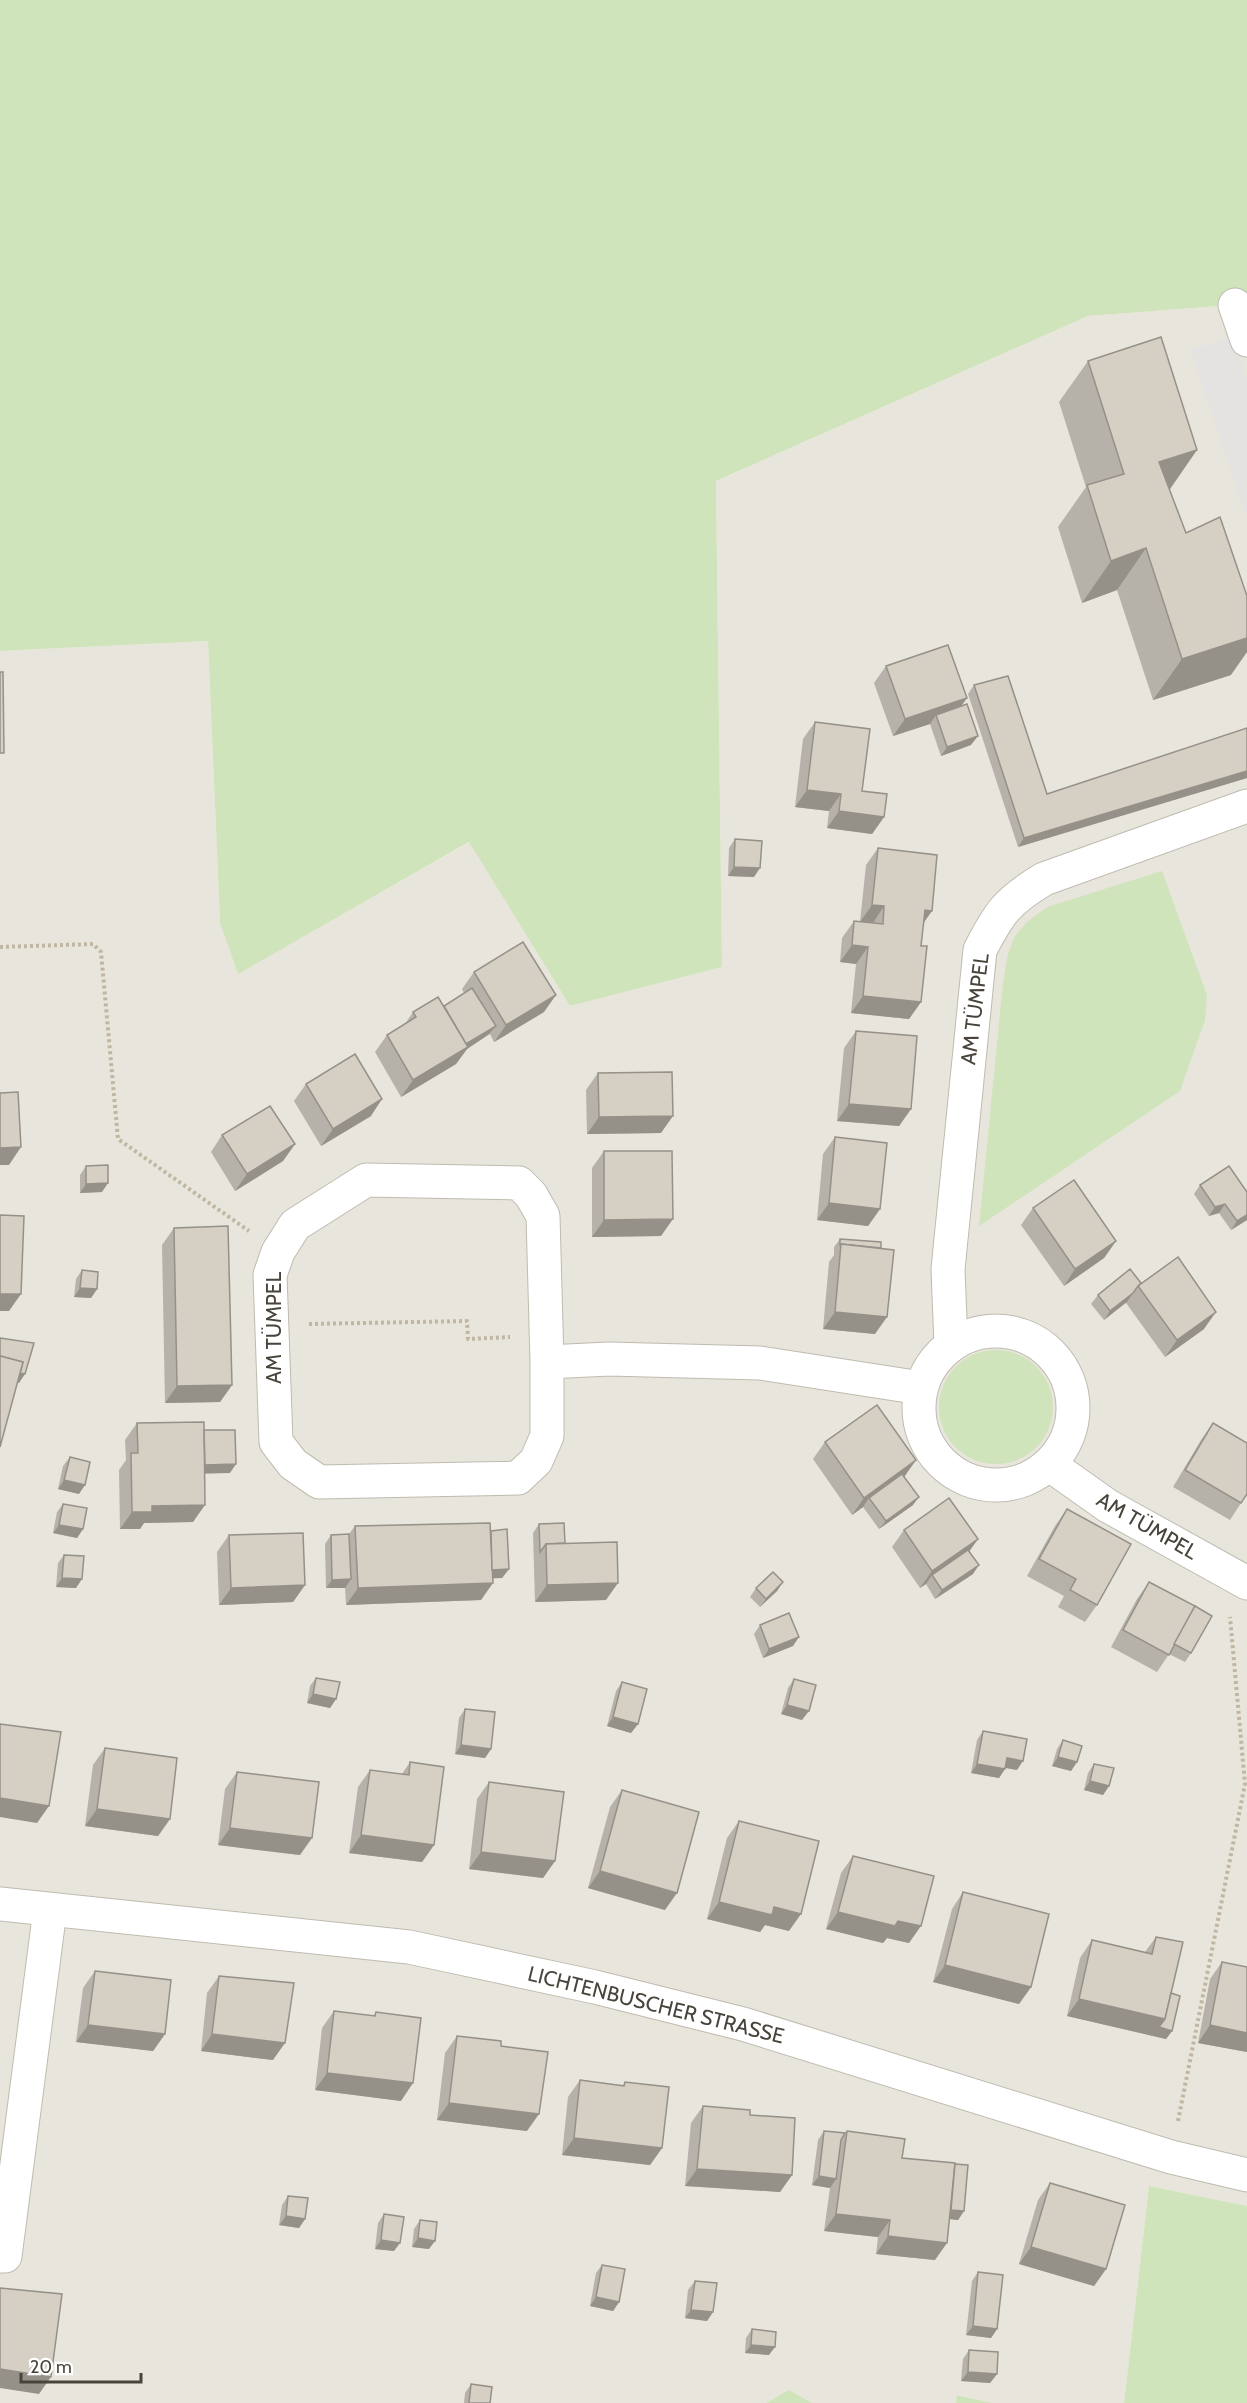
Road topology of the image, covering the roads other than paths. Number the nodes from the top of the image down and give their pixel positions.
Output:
1 (1234, 305) dead end
2 (1247, 340) edge
3 (1247, 806) edge
4 (951, 1346) junction
5 (547, 1349) junction
6 (921, 1388) junction
7 (1050, 1465) junction
8 (1236, 1577) edge
9 (0, 1904) edge
10 (50, 1910) junction
11 (1247, 2175) edge
12 (0, 2256) edge

1 - 2 street
3 - 4 street, AM TÜMPEL
4 - 6 street
4 - 7 street
5 - 5 street, AM TÜMPEL
5 - 6 street
6 - 7 street
7 - 8 street, AM TÜMPEL
9 - 10 street, LICHTENBUSCHER STRASSE
10 - 11 street, LICHTENBUSCHER STRASSE
10 - 12 street

